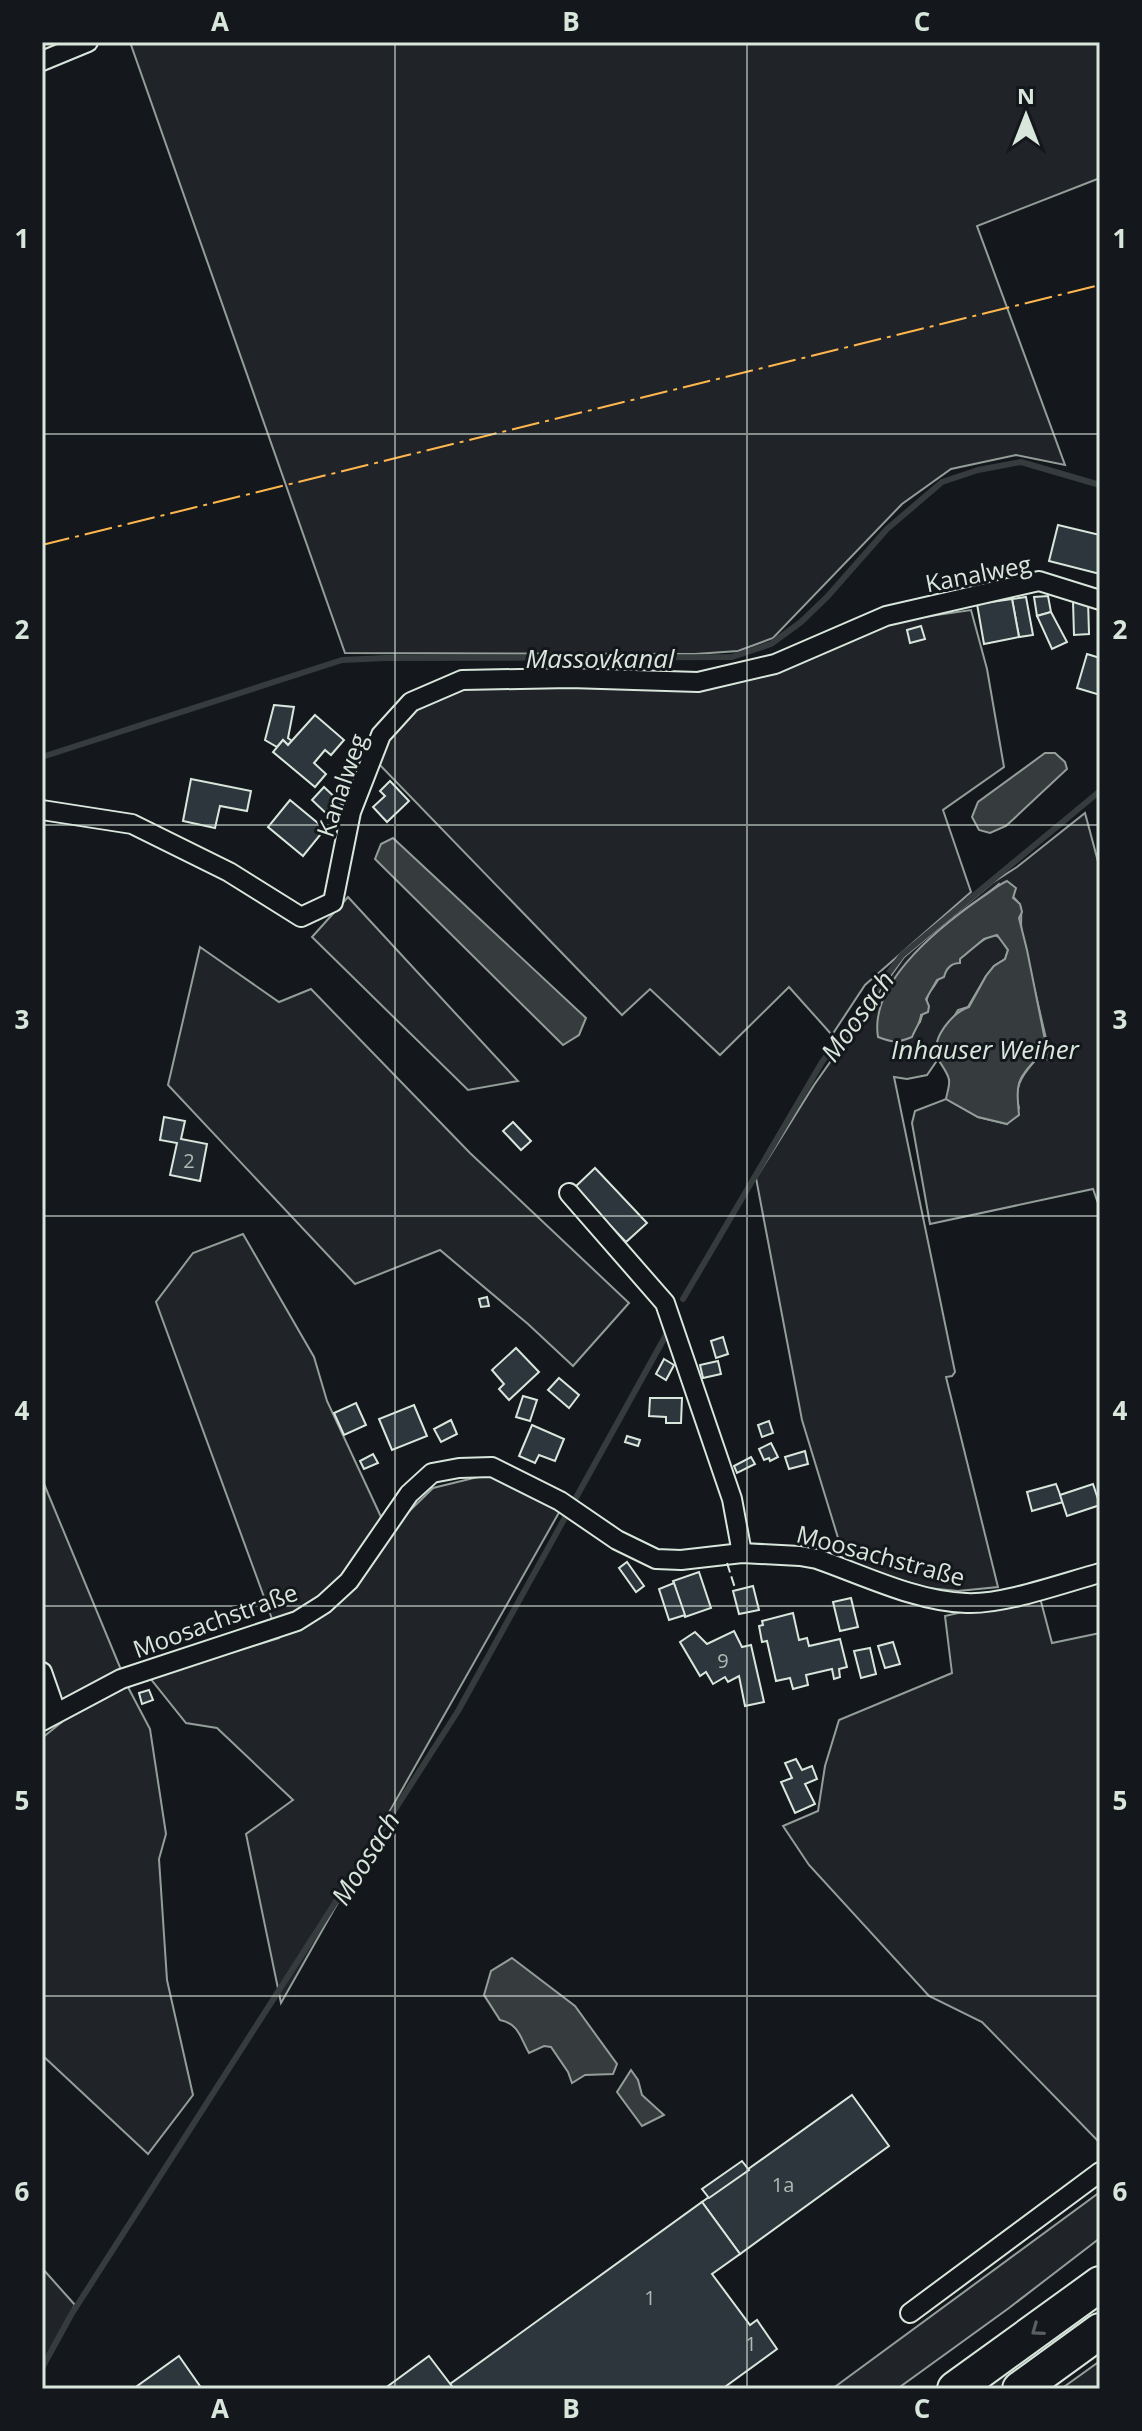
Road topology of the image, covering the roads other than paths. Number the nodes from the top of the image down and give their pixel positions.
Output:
1 (88, 42) edge
2 (42, 61) edge
3 (1100, 600) edge
4 (42, 810) edge
5 (569, 1193) dead end
6 (742, 1553) junction
7 (1100, 1573) edge
8 (42, 1672) edge
9 (49, 1717) edge
10 (1100, 2172) edge
11 (1100, 2284) edge
12 (910, 2313) dead end
13 (1100, 2331) edge
14 (955, 2389) edge
15 (1020, 2389) edge

1 - 2 street
3 - 4 street, Kanalweg
5 - 6 street
6 - 7 street, Moosachstraße
6 - 9 street, Moosachstraße
8 - 9 street, Moosachstraße
10 - 12 street
11 -> 14 highway
13 - 15 highway

